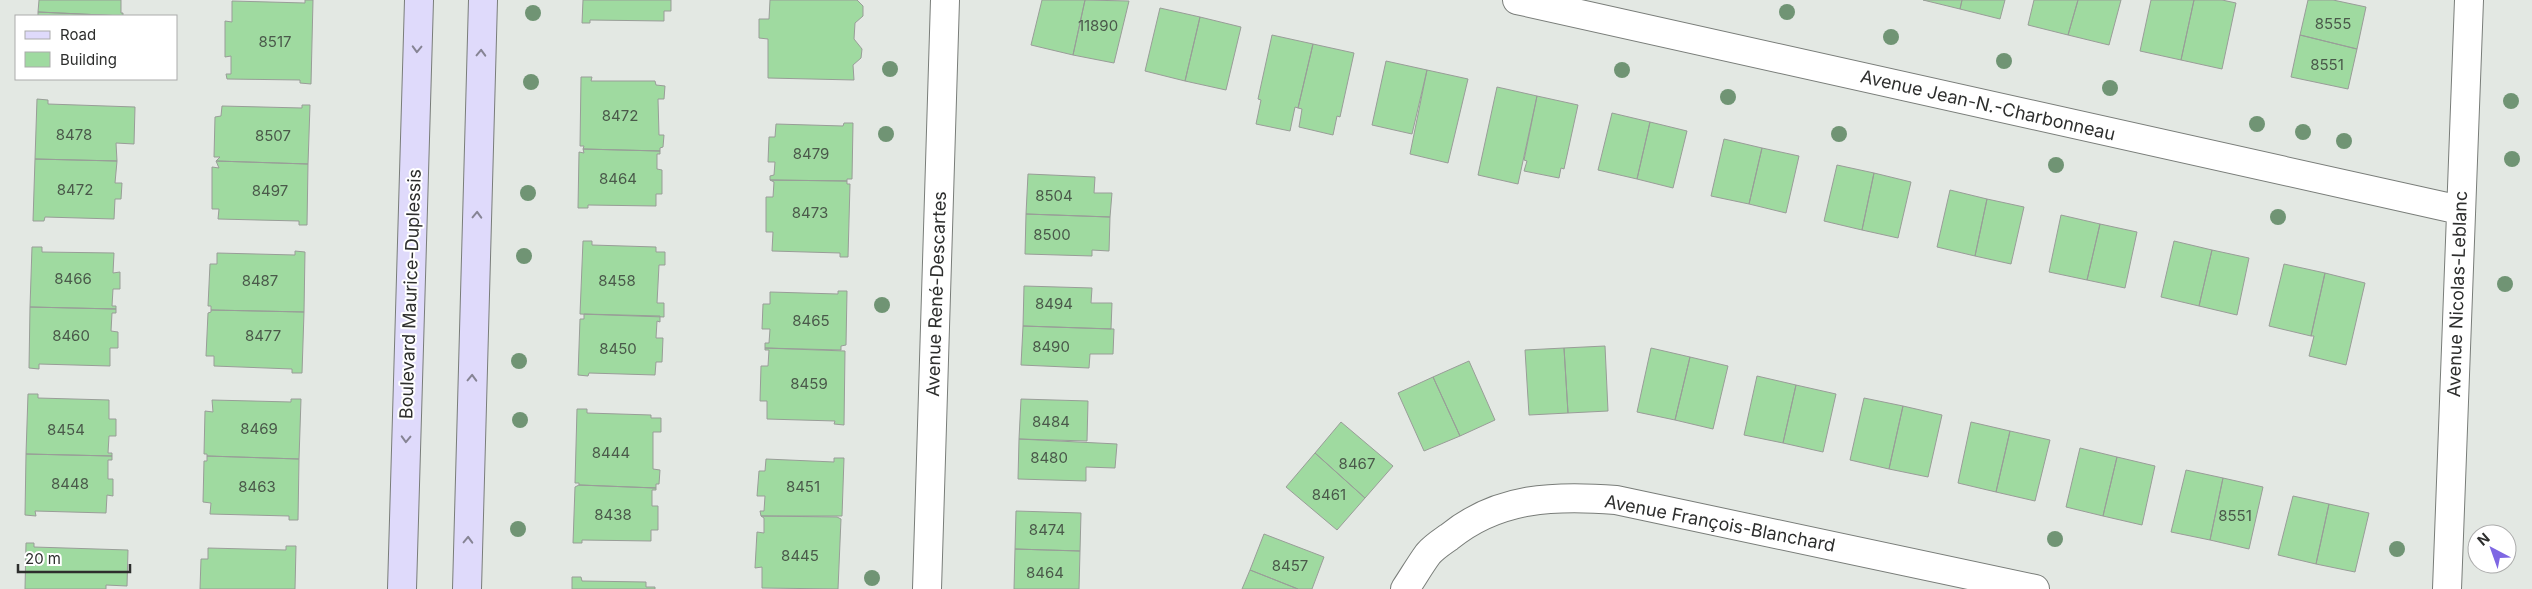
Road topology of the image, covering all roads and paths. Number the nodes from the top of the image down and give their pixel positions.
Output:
1 (418, 0) edge
2 (483, 0) edge
3 (945, 0) edge
4 (1517, 0) edge
5 (2469, 0) edge
6 (2460, 210) junction
7 (402, 589) edge
8 (467, 589) edge
9 (927, 589) edge
10 (1405, 589) edge
11 (2035, 589) edge
12 (2447, 589) edge

1 -> 7 street, Boulevard Maurice-Duplessis
8 -> 2 street
3 - 9 street, Avenue René-Descartes
4 - 6 street, Avenue Jean-N.-Charbonneau
5 - 6 street, Avenue Nicolas-Leblanc
6 - 12 street, Avenue Nicolas-Leblanc
10 - 11 street, Avenue François-Blanchard

